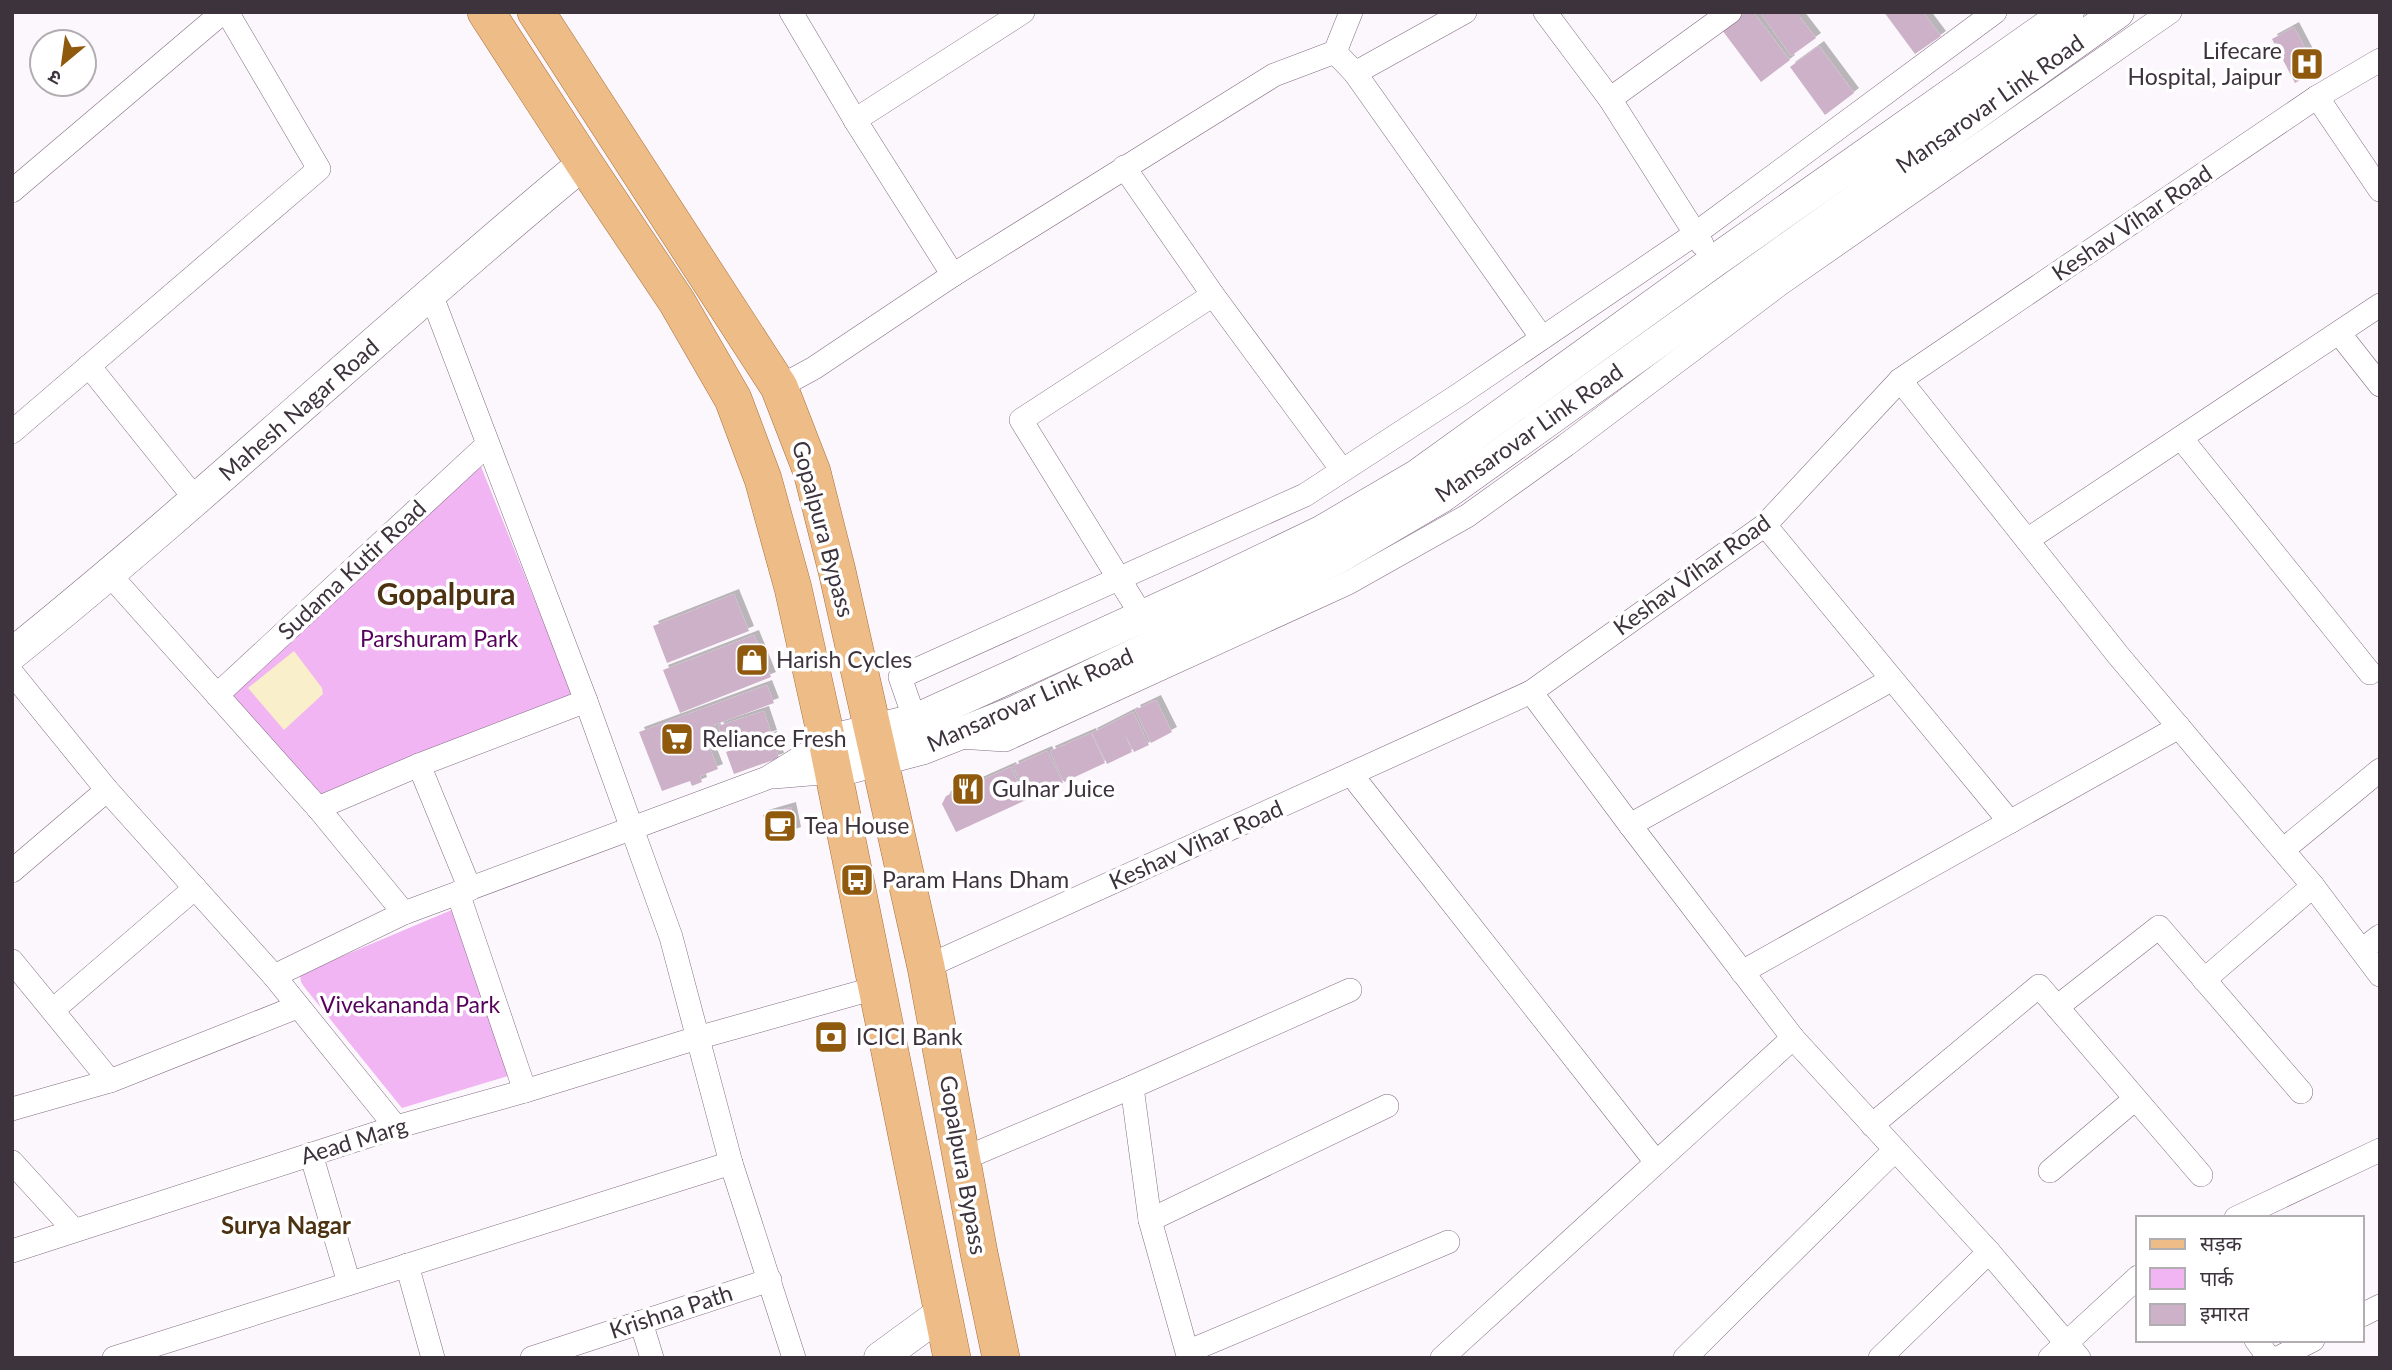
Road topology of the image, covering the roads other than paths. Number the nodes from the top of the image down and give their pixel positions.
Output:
1 (225, 12) edge
2 (486, 12) edge
3 (536, 12) edge
4 (791, 12) edge
5 (1023, 12) edge
6 (1351, 12) edge
7 (1465, 12) edge
8 (1545, 12) edge
9 (1730, 12) edge
10 (1996, 12) edge
11 (2068, 12) edge
12 (2118, 12) edge
13 (2170, 12) edge
14 (1335, 52) junction
15 (2380, 60) edge
16 (1355, 73) junction
17 (2317, 97) junction
18 (1610, 99) junction
19 (855, 120) junction
20 (1906, 145) junction
21 (584, 163) junction
22 (1124, 167) junction
23 (2380, 190) edge
24 (12, 191) edge
25 (1695, 234) junction
26 (1713, 262) junction
27 (1774, 274) junction
28 (953, 275) junction
29 (431, 294) junction
30 (1213, 295) junction
31 (2380, 305) edge
32 (2339, 332) junction
33 (1542, 338) junction
34 (89, 366) junction
35 (1900, 380) junction
36 (2380, 385) edge
37 (779, 387) junction
38 (16, 422) edge
39 (2180, 438) junction
40 (487, 445) junction
41 (1342, 470) junction
42 (1305, 495) junction
43 (197, 501) junction
44 (1765, 525) junction
45 (1321, 532) junction
46 (2027, 540) junction
47 (1343, 571) junction
48 (110, 575) junction
49 (1120, 577) junction
50 (1143, 616) junction
51 (12, 654) edge
52 (12, 673) edge
53 (2370, 673) dead end
54 (1891, 680) junction
55 (1531, 692) junction
56 (217, 695) junction
57 (586, 701) junction
58 (915, 720) junction
59 (2179, 727) junction
60 (876, 745) junction
61 (830, 757) junction
62 (419, 765) junction
63 (2380, 770) edge
64 (1351, 774) junction
65 (767, 778) junction
66 (107, 790) junction
67 (318, 808) junction
68 (2010, 822) junction
69 (1630, 825) junction
70 (631, 827) junction
71 (2283, 850) junction
72 (12, 871) edge
73 (2313, 886) junction
74 (195, 888) junction
75 (464, 891) junction
76 (404, 913) junction
77 (2371, 943) edge
78 (12, 961) edge
79 (926, 967) junction
80 (1742, 972) junction
81 (2380, 975) edge
82 (274, 976) junction
83 (2204, 979) junction
84 (878, 987) junction
85 (1350, 990) dead end
86 (297, 1007) junction
87 (2057, 1007) junction
88 (52, 1010) junction
89 (697, 1038) junction
90 (1793, 1038) junction
91 (110, 1081) junction
92 (1132, 1087) junction
93 (525, 1091) junction
94 (2301, 1092) dead end
95 (2136, 1099) junction
96 (1387, 1106) dead end
97 (12, 1109) edge
98 (1872, 1125) junction
99 (397, 1127) junction
100 (1895, 1150) junction
101 (2380, 1150) edge
102 (312, 1154) junction
103 (963, 1159) junction
104 (12, 1162) edge
105 (1656, 1162) junction
106 (732, 1163) junction
107 (2050, 1171) dead end
108 (2201, 1175) dead end
109 (2240, 1216) edge
110 (1150, 1220) junction
111 (74, 1230) junction
112 (1448, 1242) dead end
113 (12, 1251) edge
114 (1989, 1252) junction
115 (407, 1265) junction
116 (2136, 1279) edge
117 (770, 1280) junction
118 (349, 1283) junction
119 (2380, 1306) edge
120 (943, 1312) junction
121 (2364, 1314) edge
122 (640, 1322) junction
123 (2257, 1342) edge
124 (2309, 1342) edge
125 (2065, 1353) edge
126 (127, 1356) edge
127 (433, 1358) edge
128 (532, 1358) edge
129 (652, 1358) edge
130 (794, 1358) edge
131 (880, 1358) edge
132 (952, 1358) edge
133 (1001, 1358) edge
134 (1442, 1358) edge
135 (1685, 1358) edge
136 (1880, 1358) edge
137 (2269, 1358) edge
138 (2278, 1358) edge

1 - 24 street
1 - 34 street
2 - 21 main road, Gopalpura Bypass
3 - 37 main road, Gopalpura Bypass
4 - 19 street
5 - 19 street
6 - 14 street
7 - 16 street
8 - 18 street
9 - 18 street
10 - 25 street
11 - 20 street, Mansarovar Link Road
12 - 20 street, Mansarovar Link Road
13 - 27 street
14 - 16 street
14 - 22 street
15 - 17 street, Keshav Vihar Road
16 - 33 street
17 - 23 street
17 - 35 street, Keshav Vihar Road
18 - 25 street
19 - 28 street
20 - 26 street, Mansarovar Link Road
20 - 27 street, Mansarovar Link Road
21 - 29 street, Mahesh Nagar Road
21 - 61 main road, Gopalpura Bypass
22 - 28 street
22 - 30 street
25 - 26 street
25 - 33 street
26 - 45 street, Mansarovar Link Road
27 - 47 street, Mansarovar Link Road
28 - 37 street
29 - 40 street
29 - 43 street, Mahesh Nagar Road
30 - 41 street
30 - 49 street
31 - 32 street
32 - 36 street
32 - 39 street
33 - 41 street
34 - 38 street
34 - 43 street
35 - 44 street, Keshav Vihar Road
35 - 46 street
37 - 60 main road, Gopalpura Bypass
39 - 46 street
39 - 53 street
40 - 56 street, Sudama Kutir Road
40 - 57 street
41 - 42 street
42 - 45 street
42 - 49 street
43 - 48 street, Mahesh Nagar Road
44 - 54 street
44 - 55 street, Keshav Vihar Road
45 - 47 street
45 - 50 street, Mansarovar Link Road
46 - 59 street
47 - 60 street, Mansarovar Link Road
48 - 51 street, Mahesh Nagar Road
48 - 56 street
49 - 50 street
49 - 58 street
50 - 58 street, Mansarovar Link Road
52 - 66 street
54 - 68 street
54 - 69 street
55 - 64 street, Keshav Vihar Road
55 - 69 street
56 - 67 street
57 - 62 street
57 - 70 street
58 - 60 street, Mansarovar Link Road
59 - 68 street
59 - 71 street
60 - 61 street, Mansarovar Link Road
60 - 79 main road, Gopalpura Bypass
61 - 65 street, Mansarovar Link Road
61 - 65 street, Mansarovar Link Road
61 - 84 main road, Gopalpura Bypass
62 - 67 street
62 - 75 street
63 - 71 street
64 - 79 street, Keshav Vihar Road
64 - 105 street
65 - 70 street
66 - 72 street
66 - 74 street
67 - 76 street
68 - 80 street
69 - 80 street
70 - 75 street
70 - 89 street
71 - 73 street
73 - 77 street
73 - 83 street
74 - 82 street
74 - 88 street
75 - 76 street
75 - 93 street
76 - 82 street
77 - 81 street
78 - 88 street
79 - 103 main road, Gopalpura Bypass
80 - 90 street
82 - 86 street
83 - 87 street
83 - 94 street
84 - 89 street, Aead Marg
84 - 120 main road, Gopalpura Bypass
85 - 92 street
86 - 91 street
86 - 99 street
87 - 95 street
87 - 98 street
88 - 91 street
89 - 93 street, Aead Marg
89 - 106 street
90 - 98 street
90 - 105 street
91 - 97 street
92 - 103 street
92 - 110 street
93 - 99 street, Aead Marg
95 - 107 street
95 - 108 street
96 - 110 street
98 - 100 street
99 - 102 street, Aead Marg
100 - 114 street
100 - 135 street
101 - 109 street
102 - 111 street, Aead Marg
102 - 118 street
103 - 133 main road, Gopalpura Bypass
104 - 111 street
105 - 134 street
106 - 115 street
106 - 117 street
110 - 112 street
111 - 113 street, Aead Marg
114 - 125 street
114 - 136 street
115 - 118 street
115 - 127 street
116 - 125 street
117 - 122 street, Krishna Path
117 - 130 street
118 - 126 street
119 - 121 street
120 - 131 street
120 - 132 main road, Gopalpura Bypass
122 - 128 street, Krishna Path
122 - 129 street
123 - 137 street
124 - 138 street

